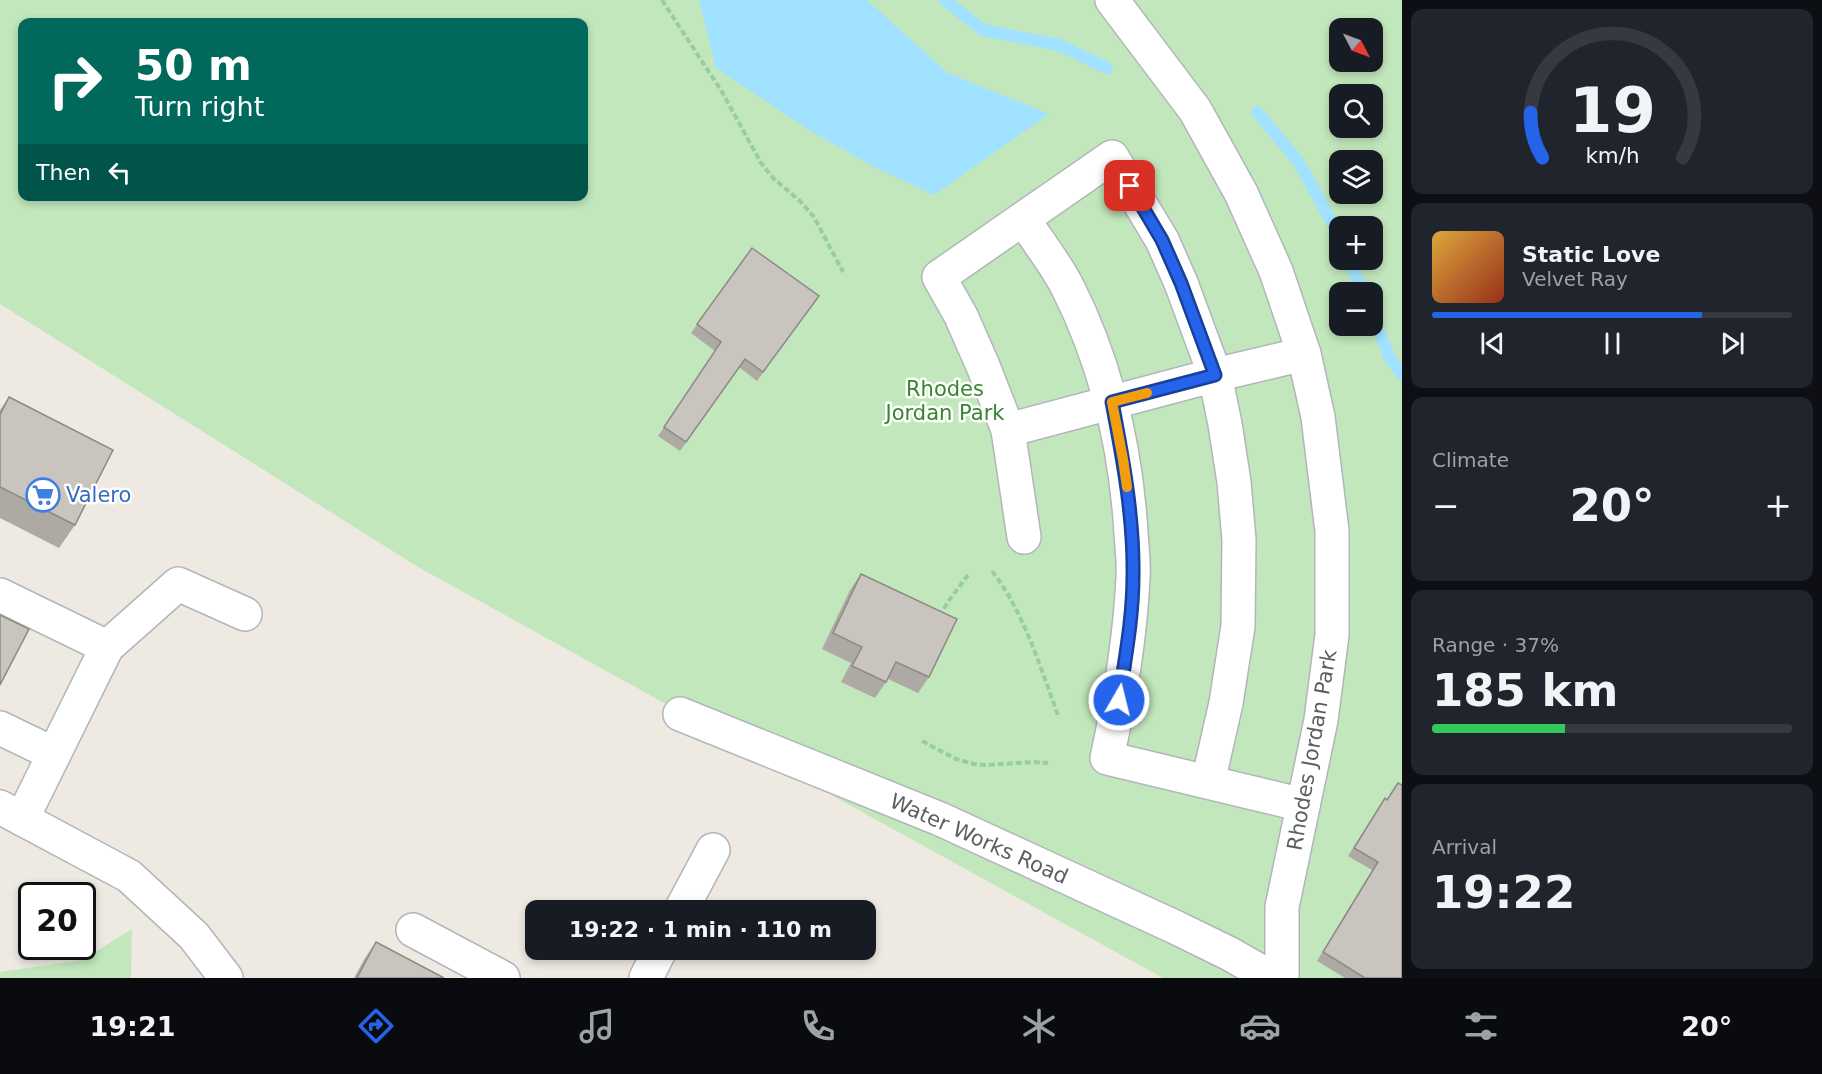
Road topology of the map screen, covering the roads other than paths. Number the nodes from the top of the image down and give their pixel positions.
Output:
1 (1112, 0) edge
2 (1024, 220) junction
3 (1304, 354) junction
4 (1215, 375) junction
5 (1112, 402) junction
6 (1008, 430) junction
7 (1024, 537) dead end
8 (0, 595) edge
9 (245, 614) dead end
10 (107, 647) junction
11 (680, 714) dead end
12 (0, 729) edge
13 (54, 754) junction
14 (1208, 782) junction
15 (1303, 805) junction
16 (11, 813) edge
17 (713, 850) dead end
18 (686, 900) edge
19 (413, 930) dead end
20 (655, 960) edge
21 (226, 978) edge
22 (503, 978) edge
23 (645, 978) edge
24 (1272, 978) edge
25 (1282, 978) edge

1 - 3 street, Rhodes Jordan Park
2 - 4 street
2 - 5 street
2 - 6 street
3 - 4 street
3 - 15 street, Rhodes Jordan Park
4 - 5 street
4 - 14 street
5 - 6 street
5 - 14 street
6 - 7 street
8 - 10 street
9 - 10 street
10 - 13 street
11 - 24 street, Water Works Road
12 - 13 street
13 - 16 street
14 - 15 street
15 - 25 street, Rhodes Jordan Park
16 - 21 street
17 - 18 street
19 - 22 street
20 - 23 street

